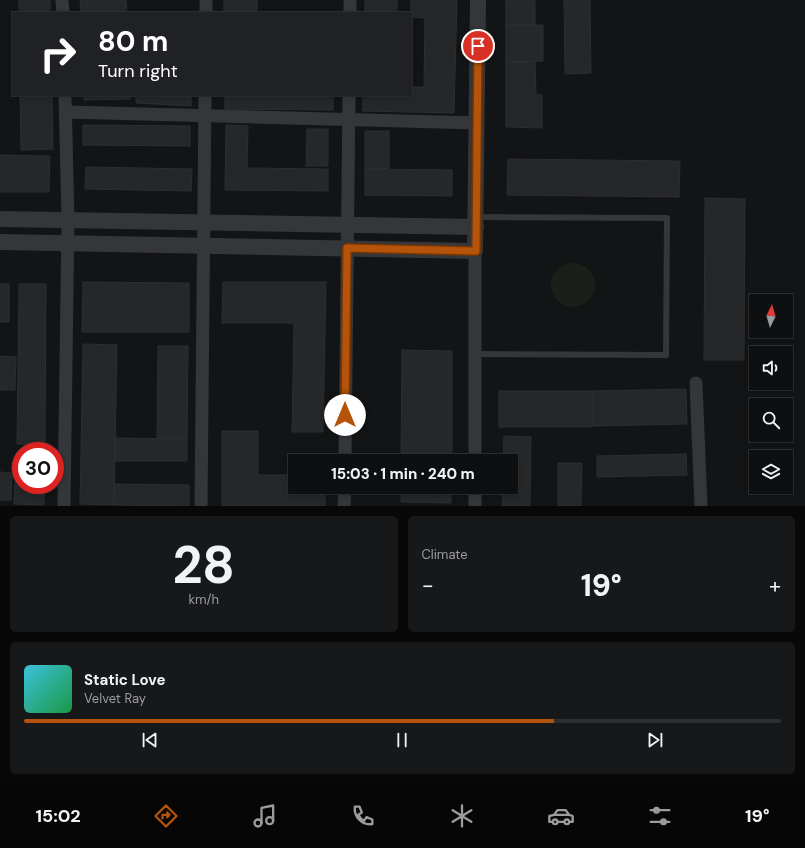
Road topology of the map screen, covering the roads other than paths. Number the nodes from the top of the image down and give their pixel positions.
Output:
1 (62, 0) edge
2 (206, 0) edge
3 (350, 0) edge
4 (478, 0) edge
5 (63, 12) edge
6 (206, 12) edge
7 (350, 12) edge
8 (65, 96) edge
9 (205, 96) edge
10 (349, 96) edge
11 (66, 112) junction
12 (205, 116) junction
13 (348, 119) junction
14 (477, 123) junction
15 (0, 219) edge
16 (68, 220) junction
17 (204, 222) junction
18 (476, 222) junction
19 (347, 225) junction
20 (0, 242) edge
21 (68, 244) junction
22 (204, 246) junction
23 (347, 248) junction
24 (476, 251) junction
25 (474, 354) junction
26 (696, 383) dead end
27 (345, 454) edge
28 (475, 454) edge
29 (345, 494) edge
30 (475, 494) edge
31 (64, 506) edge
32 (201, 506) edge
33 (344, 506) edge
34 (475, 506) edge
35 (701, 506) edge

1 - 5 street
2 - 6 street
3 - 7 street
4 - 14 street
8 - 11 street
9 - 12 street
10 - 13 street
11 - 12 street
11 - 16 street
12 - 13 street
12 - 17 street
13 - 14 street
13 - 19 street
14 - 18 street
15 - 16 street
16 - 17 street
16 - 21 street
17 - 19 street
17 - 22 street
18 - 19 street
18 - 24 street
18 - 25 lane
19 - 23 street
20 - 21 street
21 - 22 street
21 - 31 street
22 - 23 street
22 - 32 street
23 - 24 street
23 - 27 street
24 - 25 street
25 - 28 street
26 - 35 street
29 - 33 street
30 - 34 street

